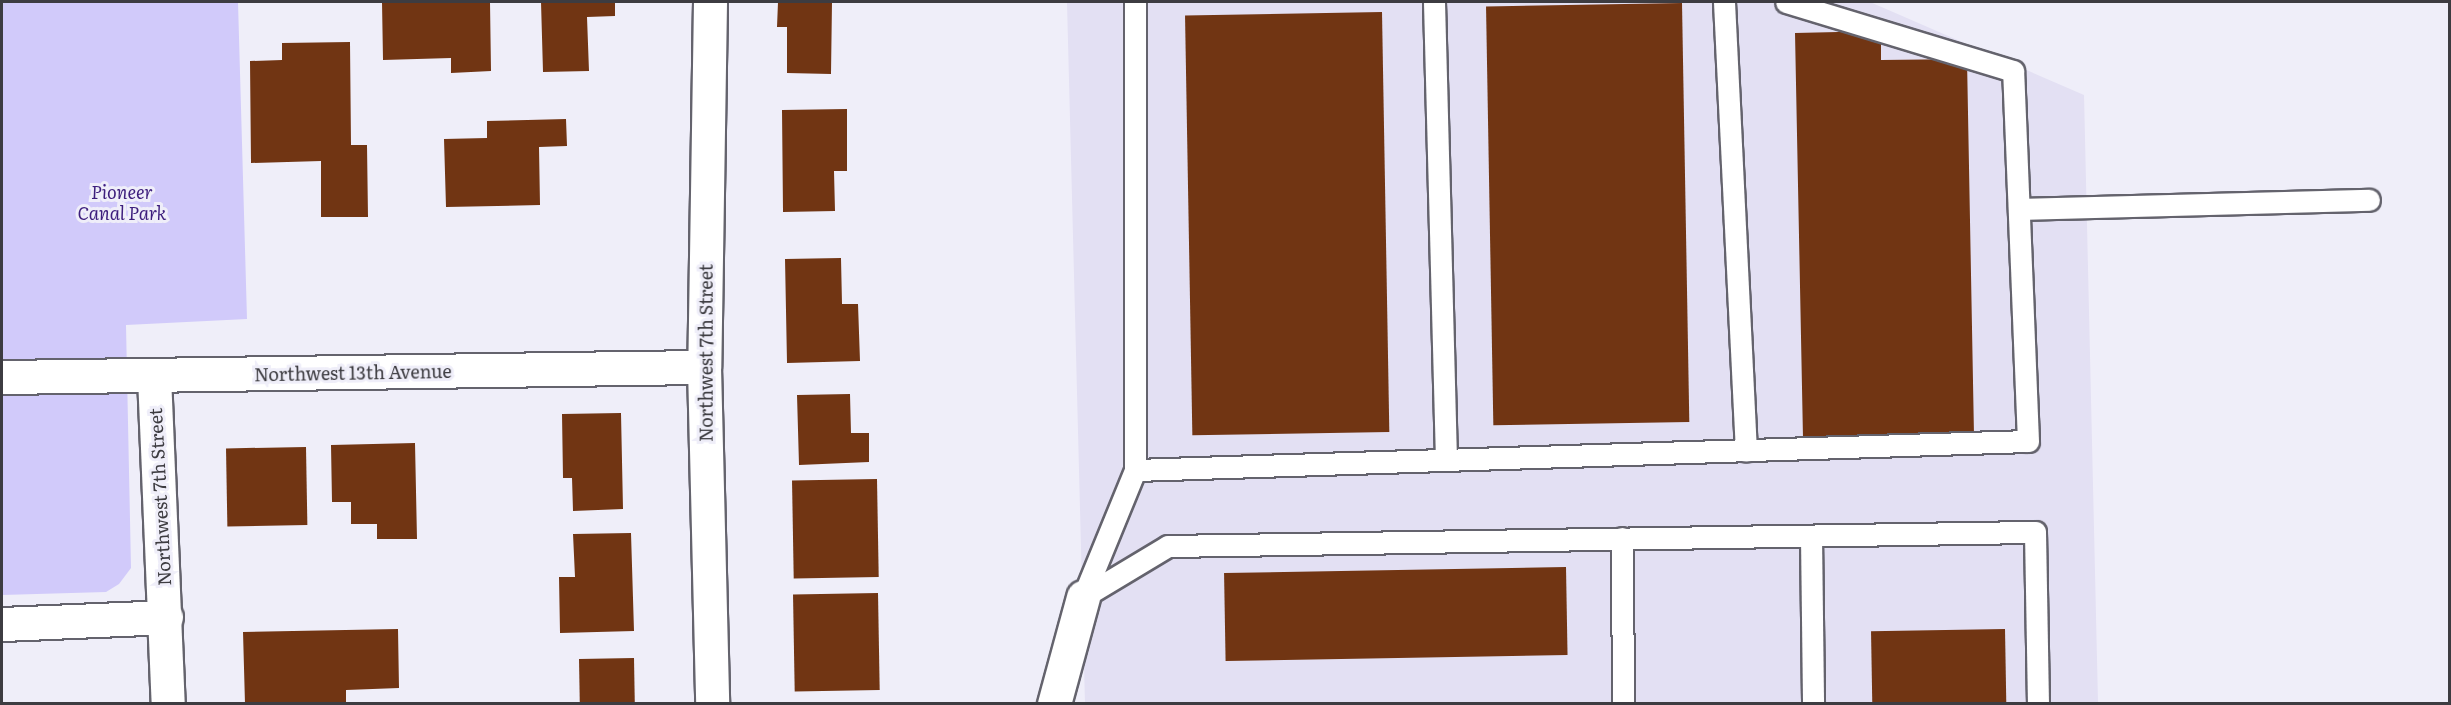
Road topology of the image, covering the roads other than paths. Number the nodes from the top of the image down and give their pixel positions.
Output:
1 (710, 2) edge
2 (1135, 2) edge
3 (1434, 2) edge
4 (1724, 2) edge
5 (1786, 2) edge
6 (2369, 200) dead end
7 (2019, 209) junction
8 (704, 367) junction
9 (153, 376) junction
10 (2, 377) edge
11 (1746, 450) junction
12 (1446, 460) junction
13 (1135, 470) junction
14 (1811, 536) junction
15 (1622, 538) junction
16 (1083, 597) junction
17 (166, 617) junction
18 (2, 624) edge
19 (168, 704) edge
20 (712, 704) edge
21 (1054, 704) edge
22 (1623, 704) edge
23 (1813, 704) edge
24 (2038, 704) edge

1 - 8 street, Northwest 7th Street
2 - 13 lane
3 - 12 lane
4 - 11 lane
5 - 7 lane
6 - 7 lane
7 - 11 lane
8 - 9 street, Northwest 13th Avenue
8 - 20 street, Northwest 7th Street
9 - 10 street, Northwest 13th Avenue
9 - 17 street, Northwest 7th Street
11 - 12 lane
12 - 13 lane
13 - 16 lane
14 - 15 lane
14 - 23 lane
14 - 24 lane
15 - 16 lane
15 - 22 lane
16 - 21 street
17 - 18 street
17 - 19 street, Northwest 7th Street

